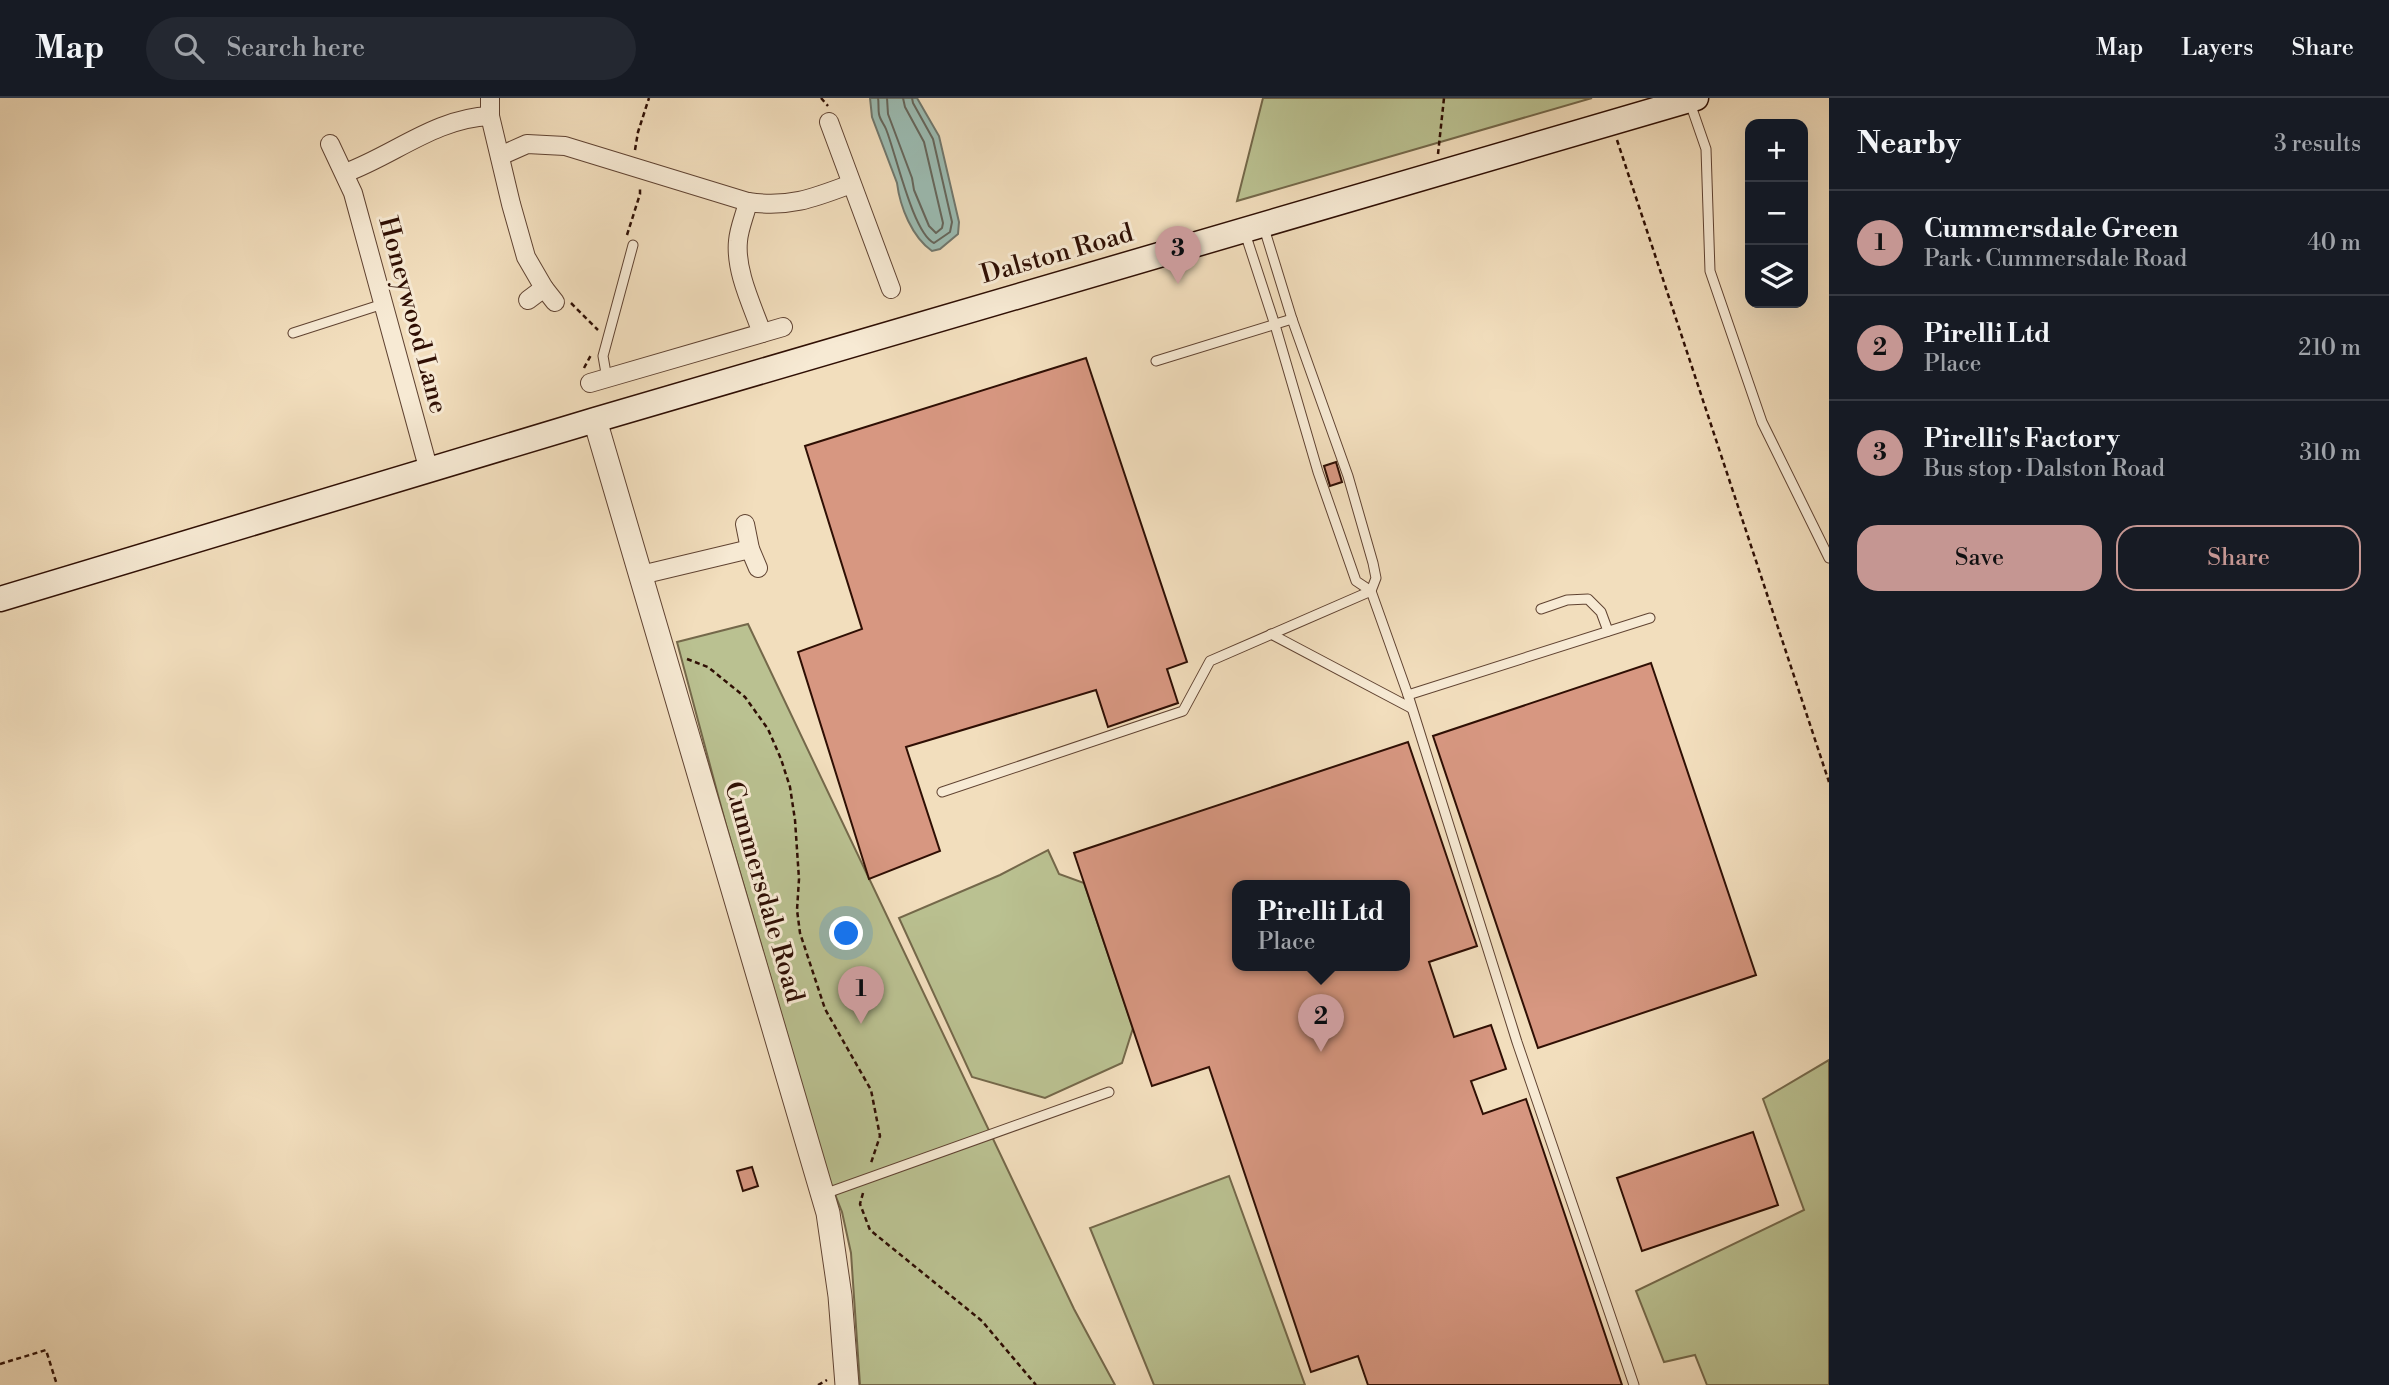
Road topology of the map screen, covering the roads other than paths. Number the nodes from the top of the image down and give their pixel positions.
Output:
1 (1692, 99) edge
2 (490, 107) edge
3 (829, 122) dead end
4 (330, 144) dead end
5 (500, 156) junction
6 (345, 173) junction
7 (851, 184) junction
8 (748, 202) junction
9 (1254, 228) junction
10 (633, 246) dead end
11 (544, 288) junction
12 (891, 289) dead end
13 (528, 300) dead end
14 (555, 302) road end
15 (383, 304) junction
16 (1292, 318) junction
17 (1275, 325) junction
18 (783, 327) dead end
19 (293, 333) dead end
20 (762, 333) junction
21 (1156, 361) dead end
22 (599, 381) joint
23 (595, 420) junction
24 (429, 471) junction
25 (745, 524) dead end
26 (750, 549) junction
27 (1829, 558) edge
28 (758, 568) dead end
29 (641, 575) junction
30 (1371, 591) junction
31 (0, 599) edge
32 (1541, 608) dead end
33 (1650, 618) dead end
34 (1608, 631) junction
35 (1271, 634) junction
36 (1408, 695) junction
37 (1411, 708) junction
38 (942, 792) dead end
39 (1109, 1091) dead end
40 (823, 1194) junction
41 (847, 1385) edge
42 (1634, 1385) edge

1 - 9 main road, Dalston Road
1 - 27 lane
2 - 5 street
2 - 6 street
3 - 7 street
4 - 6 street, Honeywood Lane
5 - 8 street
5 - 11 street
6 - 15 street, Honeywood Lane
7 - 8 street
7 - 12 street
8 - 20 street
9 - 16 lane
9 - 17 lane
9 - 23 main road, Dalston Road
10 - 22 lane
11 - 13 street
11 - 14 street
15 - 19 lane
15 - 24 street, Honeywood Lane
16 - 17 lane
16 - 30 lane
17 - 21 lane
17 - 30 lane
18 - 20 street
20 - 22 street
23 - 24 main road, Dalston Road
23 - 29 street, Cummersdale Road
24 - 31 main road, Dalston Road
25 - 26 street
26 - 28 street
26 - 29 street
29 - 40 street, Cummersdale Road
30 - 35 lane
30 - 36 lane
32 - 34 lane
33 - 34 lane
34 - 36 lane
35 - 37 lane
35 - 38 lane
36 - 37 lane
37 - 42 lane
39 - 40 lane
40 - 41 street, Cummersdale Road

